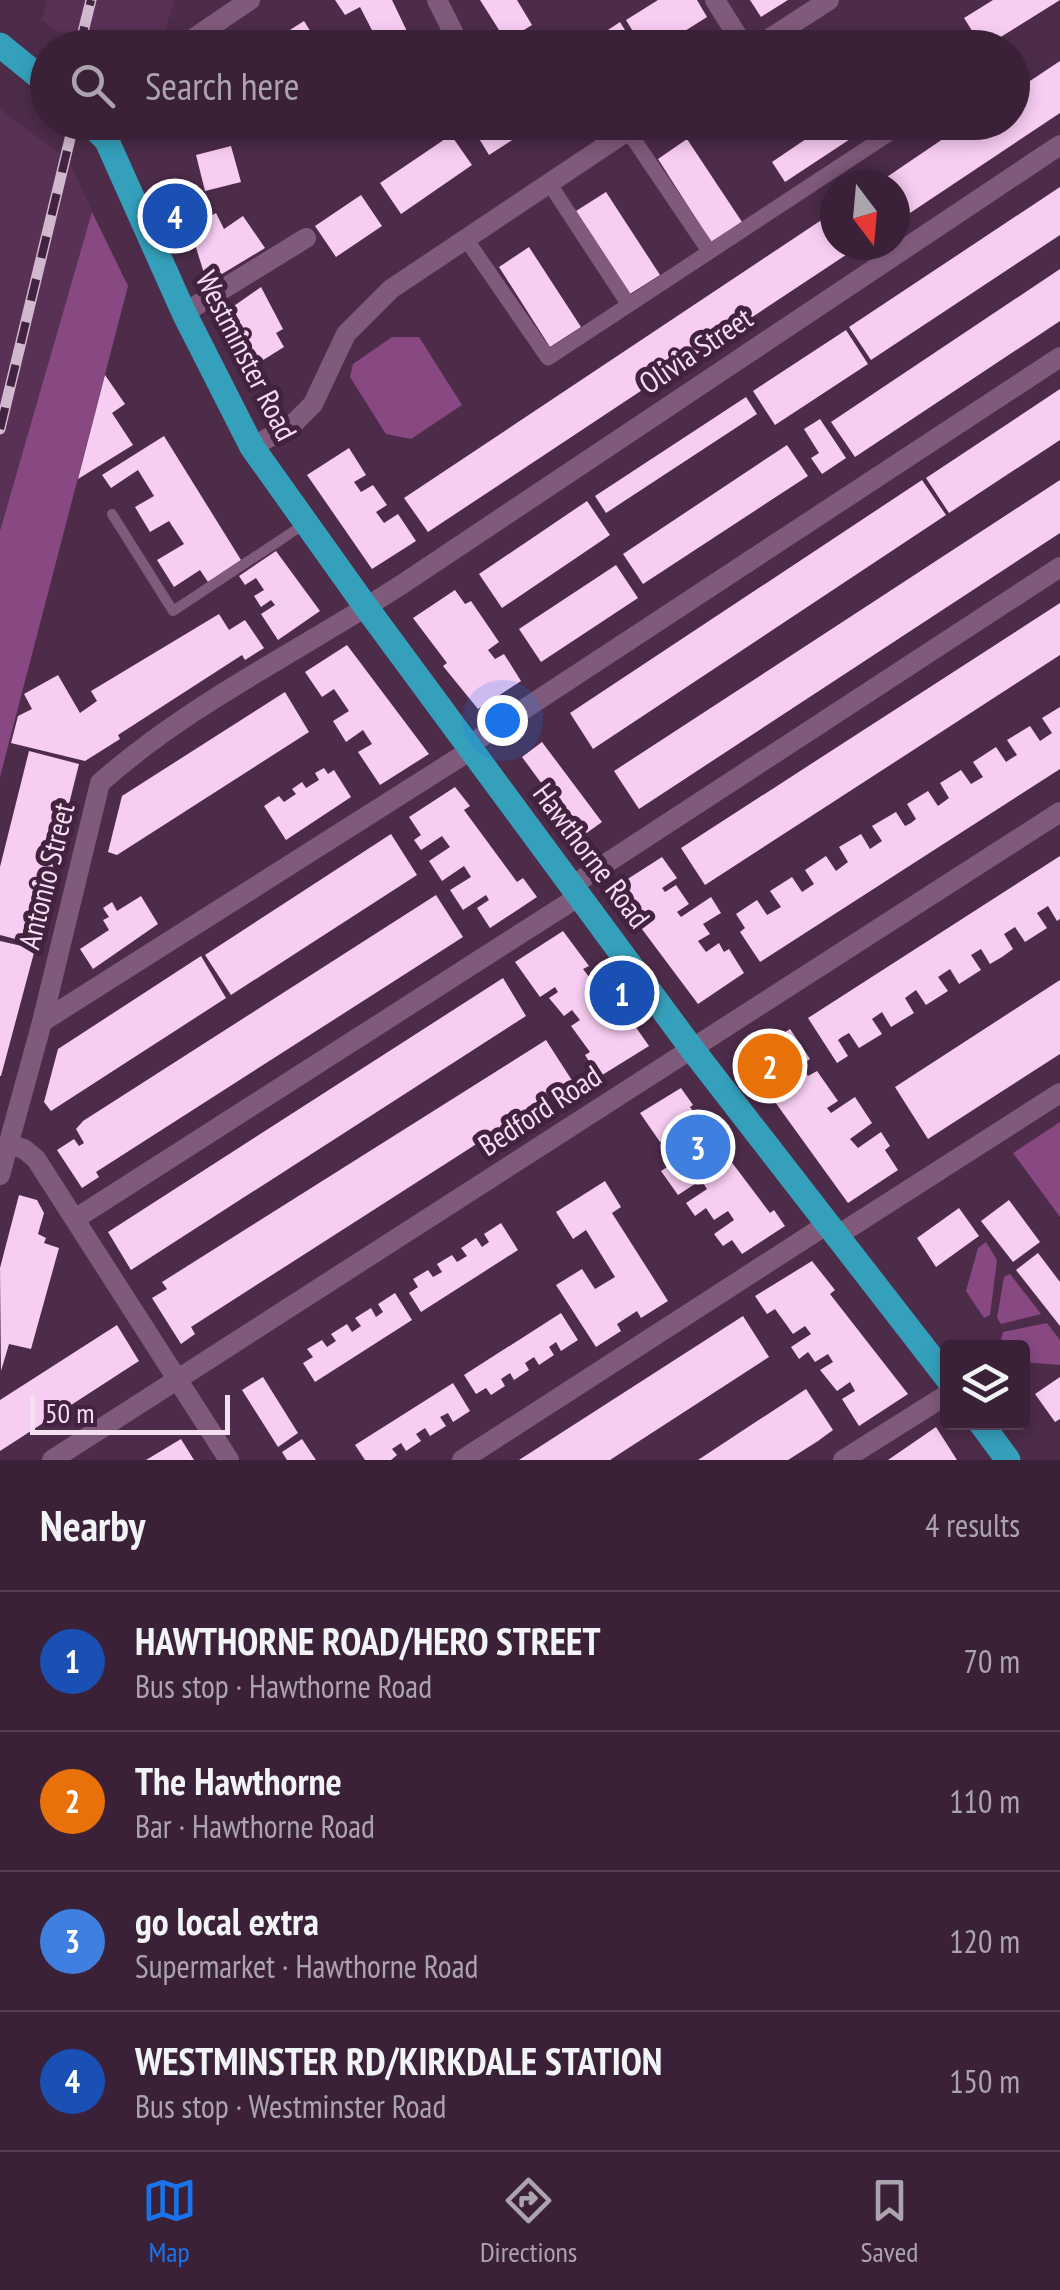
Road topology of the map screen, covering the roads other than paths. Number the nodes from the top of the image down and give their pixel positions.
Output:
1 (250, 0) edge
2 (437, 0) edge
3 (715, 0) edge
4 (829, 0) edge
5 (206, 30) edge
6 (452, 30) edge
7 (733, 30) edge
8 (783, 30) edge
9 (1, 47) edge
10 (30, 70) edge
11 (111, 140) edge
12 (614, 140) edge
13 (642, 140) edge
14 (880, 140) edge
15 (1060, 145) edge
16 (550, 183) junction
17 (306, 238) dead end
18 (466, 239) junction
19 (709, 252) junction
20 (628, 305) junction
21 (184, 314) junction
22 (1060, 357) edge
23 (252, 446) junction
24 (112, 514) dead end
25 (306, 523) junction
26 (1060, 566) edge
27 (366, 608) junction
28 (469, 748) junction
29 (1060, 812) edge
30 (577, 890) junction
31 (42, 1022) junction
32 (692, 1049) junction
33 (1060, 1093) edge
34 (3, 1157) edge
35 (75, 1218) junction
36 (831, 1231) junction
37 (940, 1370) edge
38 (178, 1380) junction
39 (940, 1399) edge
40 (986, 1430) edge
41 (52, 1460) edge
42 (229, 1460) edge
43 (462, 1460) edge
44 (842, 1460) edge
45 (1008, 1460) edge

1 - 5 street
2 - 6 street
3 - 7 street
4 - 8 street
9 - 10 main road
11 - 21 main road, Westminster Road
12 - 16 street
13 - 19 street
14 - 19 street
15 - 27 street, Olivia Street
16 - 18 street
16 - 20 street
17 - 21 street
18 - 20 street
18 - 23 street
19 - 20 street
21 - 23 main road, Westminster Road
22 - 28 street
23 - 25 main road, Westminster Road
24 - 25 lane
25 - 27 main road, Westminster Road
26 - 30 street
27 - 28 main road, Hawthorne Road
27 - 31 street, Antonio Street
28 - 30 main road, Hawthorne Road
28 - 31 street
29 - 32 street, Bedford Road
30 - 32 main road, Hawthorne Road
30 - 35 street
31 - 34 street, Antonio Street
32 - 36 main road, Hawthorne Road
32 - 38 street, Bedford Road
33 - 36 street
34 - 35 street
35 - 38 street
36 - 37 main road, Hawthorne Road
36 - 43 street
38 - 41 street, Bedford Road
38 - 42 street
39 - 44 street
40 - 45 main road

